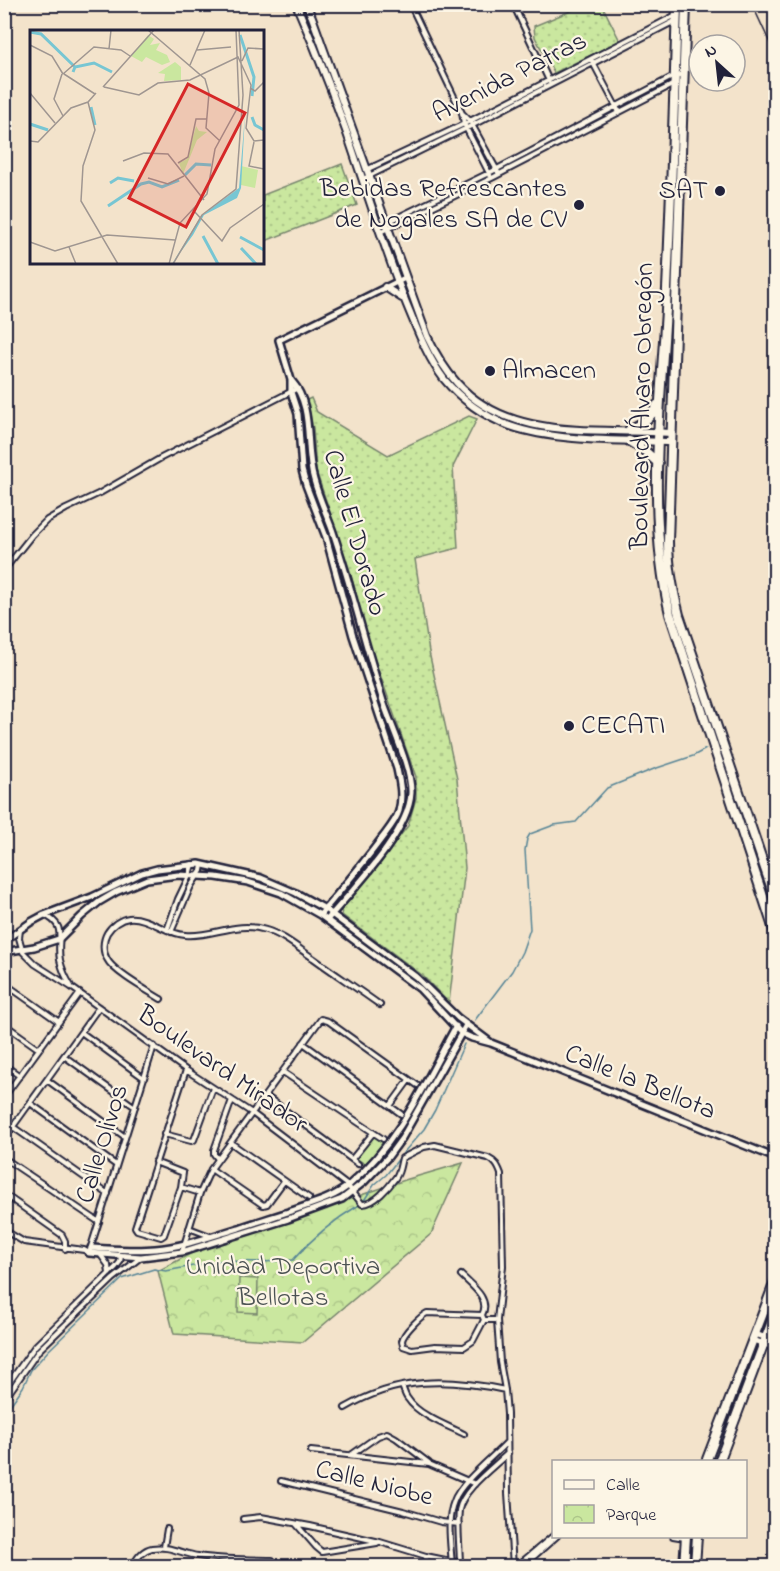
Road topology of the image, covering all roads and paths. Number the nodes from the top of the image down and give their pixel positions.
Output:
1 (296, 4) edge
2 (306, 4) edge
3 (410, 4) edge
4 (513, 4) edge
5 (677, 4) edge
6 (686, 4) edge
7 (676, 17) junction
8 (591, 59) junction
9 (593, 64) junction
10 (685, 74) junction
11 (674, 80) junction
12 (550, 83) junction
13 (684, 83) junction
14 (616, 107) junction
15 (619, 112) junction
16 (462, 113) junction
17 (471, 123) junction
18 (465, 126) junction
19 (682, 147) junction
20 (671, 170) junction
21 (366, 172) junction
22 (498, 172) junction
23 (490, 176) junction
24 (680, 198) junction
25 (387, 226) junction
26 (378, 230) junction
27 (405, 278) junction
28 (397, 282) junction
29 (385, 287) junction
30 (405, 300) junction
31 (291, 380) junction
32 (298, 388) junction
33 (291, 392) junction
34 (659, 398) junction
35 (629, 430) junction
36 (659, 432) junction
37 (671, 433) junction
38 (628, 441) junction
39 (658, 441) junction
40 (672, 442) junction
41 (658, 463) junction
42 (334, 534) junction
43 (326, 537) junction
44 (4, 570) edge
45 (192, 864) junction
46 (202, 865) junction
47 (189, 876) junction
48 (198, 877) junction
49 (776, 901) edge
50 (177, 903) junction
51 (183, 905) junction
52 (325, 909) junction
53 (332, 914) junction
54 (44, 915) junction
55 (320, 915) junction
56 (327, 920) junction
57 (20, 930) junction
58 (169, 931) junction
59 (776, 936) edge
60 (59, 939) junction
61 (4, 941) edge
62 (21, 949) junction
63 (4, 952) edge
64 (4, 983) edge
65 (71, 987) junction
66 (80, 993) junction
67 (161, 999) dead end
68 (380, 1005) dead end
69 (99, 1007) junction
70 (460, 1020) junction
71 (59, 1022) junction
72 (4, 1024) edge
73 (466, 1025) junction
74 (455, 1028) junction
75 (81, 1032) junction
76 (461, 1033) junction
77 (491, 1043) junction
78 (303, 1044) junction
79 (154, 1046) junction
80 (39, 1049) junction
81 (64, 1056) junction
82 (4, 1065) edge
83 (186, 1070) junction
84 (283, 1072) junction
85 (20, 1076) junction
86 (144, 1078) junction
87 (47, 1080) junction
88 (409, 1080) junction
89 (420, 1087) junction
90 (213, 1088) junction
91 (429, 1092) junction
92 (266, 1096) junction
93 (4, 1097) edge
94 (232, 1100) junction
95 (30, 1103) junction
96 (390, 1106) junction
97 (135, 1107) junction
98 (252, 1113) junction
99 (404, 1116) junction
100 (412, 1121) junction
101 (13, 1127) junction
102 (373, 1133) junction
103 (164, 1134) junction
104 (125, 1137) junction
105 (4, 1139) edge
106 (382, 1139) dead end
107 (231, 1143) junction
108 (389, 1143) junction
109 (396, 1147) junction
110 (4, 1158) edge
111 (776, 1158) edge
112 (218, 1159) junction
113 (352, 1159) junction
114 (155, 1162) junction
115 (358, 1164) dead end
116 (116, 1165) junction
117 (211, 1168) junction
118 (284, 1181) junction
119 (348, 1186) junction
120 (181, 1187) junction
121 (353, 1191) junction
122 (200, 1193) junction
123 (4, 1194) edge
124 (108, 1194) junction
125 (309, 1198) dead end
126 (315, 1203) junction
127 (320, 1208) junction
128 (99, 1222) junction
129 (267, 1222) junction
130 (189, 1228) junction
131 (4, 1230) edge
132 (211, 1236) junction
133 (184, 1243) junction
134 (65, 1249) junction
135 (122, 1249) junction
136 (88, 1250) junction
137 (182, 1252) junction
138 (100, 1254) junction
139 (121, 1256) junction
140 (141, 1257) junction
141 (109, 1274) junction
142 (461, 1275) dead end
143 (776, 1279) edge
144 (776, 1311) edge
145 (483, 1318) junction
146 (497, 1320) junction
147 (754, 1337) junction
148 (45, 1339) junction
149 (765, 1341) junction
150 (776, 1341) edge
151 (776, 1348) edge
152 (402, 1386) junction
153 (6, 1390) edge
154 (505, 1390) junction
155 (5, 1400) edge
156 (345, 1408) dead end
157 (464, 1434) dead end
158 (508, 1442) junction
159 (311, 1451) dead end
160 (508, 1453) junction
161 (350, 1456) junction
162 (706, 1460) edge
163 (719, 1460) edge
164 (429, 1464) junction
165 (281, 1481) dead end
166 (468, 1481) junction
167 (475, 1484) junction
168 (243, 1519) dead end
169 (296, 1523) junction
170 (450, 1523) junction
171 (459, 1524) junction
172 (166, 1529) dead end
173 (552, 1538) edge
174 (553, 1538) edge
175 (685, 1538) edge
176 (697, 1538) edge
177 (380, 1542) junction
178 (164, 1547) junction
179 (426, 1556) junction
180 (272, 1560) dead end
181 (452, 1564) edge
182 (460, 1565) edge
183 (133, 1566) edge
184 (426, 1566) edge
185 (515, 1566) edge
186 (523, 1566) edge
187 (684, 1566) edge
188 (695, 1566) edge

1 - 21 main road
2 - 21 main road
3 - 16 street
4 - 12 street
5 - 7 highway, Boulevard Álvaro Obregón
6 - 10 highway, Boulevard Álvaro Obregón
7 - 8 street, Avenida Patras
7 - 9 street, Avenida Patras
7 - 11 highway, Boulevard Álvaro Obregón
8 - 9 street
8 - 12 street, Avenida Patras
9 - 12 street, Avenida Patras
9 - 14 street
10 - 11 street
10 - 13 highway, Boulevard Álvaro Obregón
11 - 13 street
11 - 14 street
11 - 15 street
11 - 20 highway, Boulevard Álvaro Obregón
12 - 17 street, Avenida Patras
13 - 19 highway, Boulevard Álvaro Obregón
14 - 15 street
14 - 22 street
15 - 22 street
16 - 17 street
16 - 18 street
17 - 18 street, Avenida Patras
17 - 22 street
18 - 21 street, Avenida Patras
18 - 23 street
19 - 20 highway
19 - 24 highway, Boulevard Álvaro Obregón
20 - 24 highway
20 - 34 highway, Boulevard Álvaro Obregón
21 - 25 main road
21 - 26 main road
22 - 23 street
23 - 25 street
24 - 37 highway, Boulevard Álvaro Obregón
25 - 26 street
25 - 27 main road
26 - 28 main road
27 - 28 street
27 - 35 main road
28 - 29 street
28 - 30 main road
29 - 30 main road
29 - 31 street
30 - 38 main road
31 - 32 street, Calle El Dorado
31 - 33 street, Calle El Dorado
32 - 33 street
32 - 42 street, Calle El Dorado
33 - 43 street, Calle El Dorado
33 - 44 street
34 - 35 highway
34 - 36 highway, Boulevard Álvaro Obregón
35 - 36 main road
36 - 37 main road
36 - 39 highway, Boulevard Álvaro Obregón
37 - 40 highway, Boulevard Álvaro Obregón
38 - 39 main road
38 - 41 highway
39 - 40 main road
39 - 41 highway, Boulevard Álvaro Obregón
40 - 49 highway, Boulevard Álvaro Obregón
41 - 59 highway, Boulevard Álvaro Obregón
42 - 43 street
42 - 53 street, Calle El Dorado
43 - 52 street, Calle El Dorado
45 - 46 street, Calle la Bellota
45 - 47 street
45 - 54 street, Calle la Bellota
46 - 48 street
46 - 52 street, Calle la Bellota
47 - 48 street
47 - 50 street
47 - 60 street
48 - 51 street
48 - 55 street
50 - 51 street
50 - 58 street
51 - 58 street
52 - 53 street, Calle la Bellota
52 - 55 street, Calle El Dorado
53 - 56 street, Calle El Dorado
53 - 70 street, Calle la Bellota
54 - 57 street, Calle la Bellota
54 - 60 street
55 - 56 street
56 - 74 street
57 - 61 street, Calle la Bellota
57 - 62 street
58 - 67 street
58 - 68 street
60 - 62 street
60 - 65 street
62 - 63 street
62 - 65 street, Boulevard Mirador
64 - 71 street
65 - 66 street, Boulevard Mirador
66 - 69 street, Boulevard Mirador
66 - 71 street
69 - 75 street
69 - 79 street, Boulevard Mirador
70 - 73 street, Calle la Bellota
70 - 74 street
71 - 80 street
72 - 80 street
73 - 76 street
73 - 77 street, Calle la Bellota
74 - 76 street
74 - 89 street
75 - 81 street
75 - 86 street
76 - 77 street, Calle la Bellota
76 - 91 street
77 - 111 street, Calle la Bellota
78 - 84 street
78 - 88 street
78 - 96 street
79 - 83 street, Boulevard Mirador
79 - 86 street, Calle Olivos
80 - 85 street
81 - 87 street
81 - 97 street
82 - 85 street
83 - 90 street, Boulevard Mirador
83 - 103 street
84 - 92 street
84 - 102 street
85 - 93 street
86 - 97 street, Calle Olivos
87 - 95 street
87 - 104 street
88 - 89 street
88 - 96 street
89 - 91 street
89 - 99 street
90 - 94 street, Boulevard Mirador
90 - 103 street
91 - 100 street
92 - 98 street
92 - 113 street
94 - 98 street, Boulevard Mirador
94 - 112 street
95 - 101 street
95 - 116 street
96 - 99 street
97 - 104 street, Calle Olivos
98 - 107 street
98 - 119 street, Boulevard Mirador
99 - 100 street
99 - 108 street
100 - 109 street
101 - 105 street
101 - 124 street
102 - 106 street
102 - 113 street
103 - 114 street
104 - 116 street, Calle Olivos
107 - 112 street
107 - 118 street
108 - 109 street
108 - 119 street
109 - 121 street
110 - 128 street
112 - 117 street
113 - 115 street
114 - 120 street
114 - 120 street
116 - 124 street, Calle Olivos
117 - 118 street
117 - 122 street
118 - 125 street
119 - 121 street, Boulevard Mirador
119 - 126 street
120 - 122 street
121 - 127 street
121 - 146 street
122 - 130 street
123 - 134 street
124 - 128 street, Calle Olivos
126 - 127 street
126 - 129 street
127 - 129 street
128 - 136 street, Calle Olivos
129 - 132 street
129 - 137 street
130 - 132 street
130 - 133 street
131 - 134 street
132 - 133 street
133 - 135 street
133 - 137 street
134 - 136 street
135 - 136 street
135 - 139 street
136 - 138 street
137 - 140 street
138 - 139 street
138 - 141 street
139 - 140 street
139 - 141 street
140 - 148 street
141 - 148 street
142 - 145 street
143 - 147 highway
144 - 149 highway
145 - 145 street
145 - 146 street
146 - 154 street
147 - 149 street
147 - 162 highway
148 - 153 street
149 - 150 street
149 - 151 street
149 - 163 highway
152 - 154 street
152 - 156 street
152 - 157 street
153 - 155 street
154 - 158 street
158 - 160 street
158 - 166 street
159 - 161 street
160 - 167 street
160 - 185 street
161 - 164 street
161 - 164 street
164 - 166 street
165 - 170 street, Calle Niobe
166 - 167 street
166 - 170 street
167 - 171 street
168 - 169 street
169 - 177 street
169 - 177 street
170 - 171 street, Calle Niobe
170 - 181 street
171 - 182 street
172 - 178 street
173 - 185 street
174 - 186 street
175 - 187 highway
176 - 188 highway
177 - 179 street
178 - 180 street
178 - 183 street
179 - 181 street
179 - 184 street
181 - 182 street

